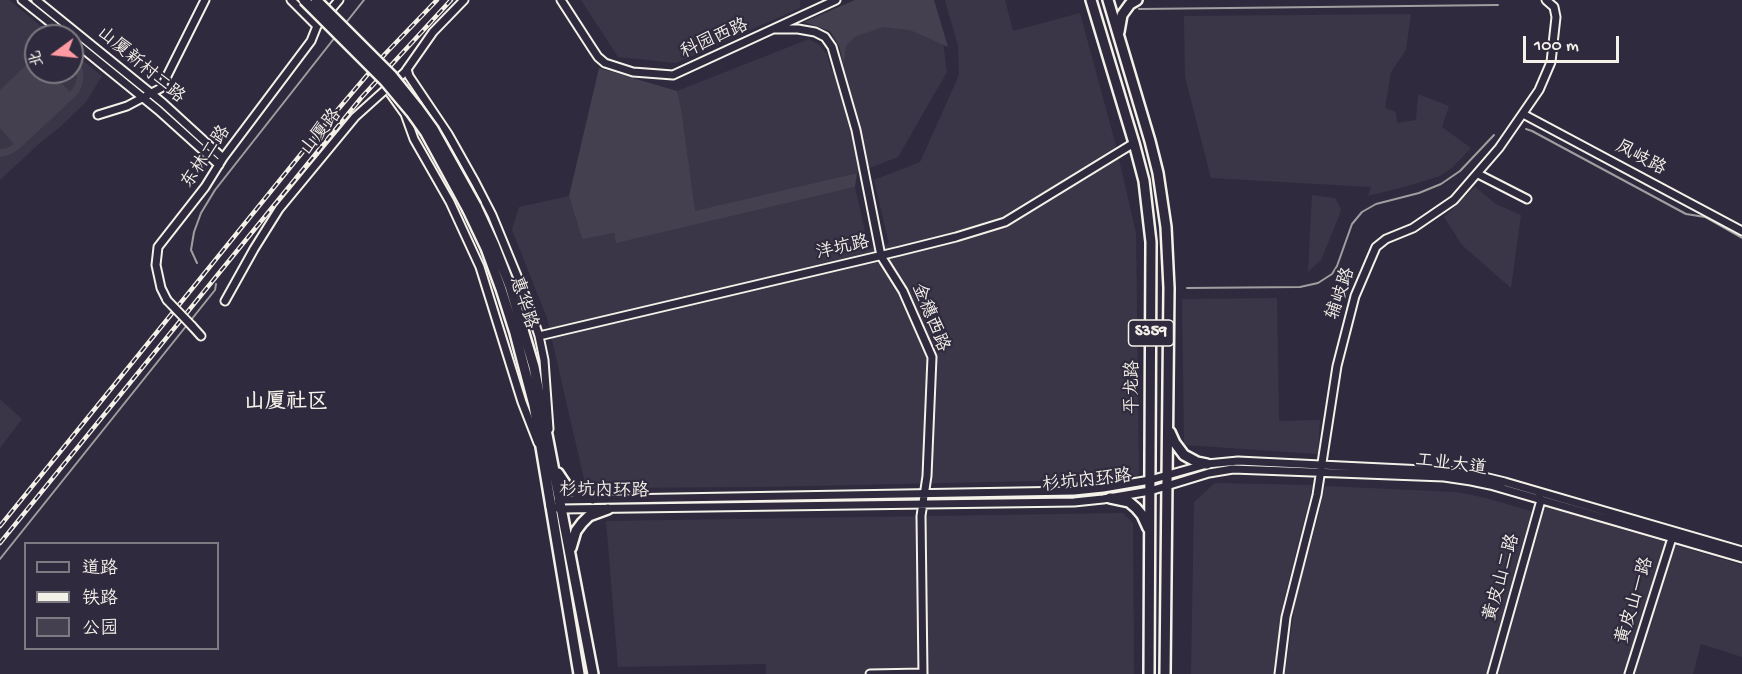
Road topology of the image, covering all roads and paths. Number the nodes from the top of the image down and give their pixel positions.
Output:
1 (22, 0) edge
2 (36, 0) edge
3 (206, 0) edge
4 (291, 0) edge
5 (304, 0) edge
6 (316, 0) edge
7 (464, 0) edge
8 (561, 0) edge
9 (837, 0) edge
10 (1091, 0) edge
11 (1108, 0) edge
12 (1137, 0) edge
13 (1546, 0) edge
14 (335, 1) edge
15 (51, 24) edge
16 (317, 26) junction
17 (775, 29) junction
18 (1119, 38) junction
19 (84, 50) edge
20 (408, 69) junction
21 (388, 88) junction
22 (151, 93) junction
23 (142, 98) junction
24 (1523, 114) junction
25 (98, 115) dead end
26 (1134, 143) junction
27 (223, 158) junction
28 (219, 165) junction
29 (1478, 174) junction
30 (1527, 199) dead end
31 (472, 208) junction
32 (1742, 231) edge
33 (881, 256) junction
34 (225, 301) dead end
35 (201, 336) dead end
36 (539, 336) junction
37 (1168, 420) junction
38 (546, 450) junction
39 (1207, 464) junction
40 (554, 466) junction
41 (1322, 469) junction
42 (1150, 480) junction
43 (1167, 480) junction
44 (1150, 491) junction
45 (1537, 492) junction
46 (924, 494) junction
47 (1110, 498) junction
48 (593, 499) junction
49 (1541, 500) junction
50 (561, 505) junction
51 (923, 505) junction
52 (550, 506) junction
53 (608, 509) junction
54 (1150, 536) junction
55 (1672, 538) junction
56 (1742, 551) edge
57 (570, 554) junction
58 (1742, 558) edge
59 (577, 664) junction
60 (573, 674) edge
61 (579, 674) edge
62 (593, 674) edge
63 (870, 674) edge
64 (923, 674) edge
65 (1149, 674) edge
66 (1165, 674) edge
67 (1279, 674) edge
68 (1492, 674) edge
69 (1629, 674) edge

1 - 15 street, 山厦新村二路
2 - 22 street, 山厦新村二路
3 - 22 street
4 - 16 street
5 - 31 main road, 惠华路, bridge
6 - 31 main road, 惠华路, bridge
7 - 20 street, 山厦路
8 - 17 street, 科园西路
9 - 17 street, 科园西路
10 - 26 main road, 平龙路 / S359
11 - 18 main road, 平龙路 / S359
12 - 18 main road
13 - 24 street, 辅岐路
14 - 16 street, 东林二路
16 - 27 street, 东林二路
17 - 33 street, 金穗西路
18 - 37 main road, 平龙路 / S359
19 - 23 street, 山厦新村二路
20 - 21 street, 山厦路
20 - 36 street
21 - 34 street, 山厦路
21 - 38 street
22 - 23 street
22 - 27 street, 山厦新村二路
23 - 25 street
23 - 28 street, 山厦新村二路
24 - 29 street, 辅岐路
24 - 32 street, 凤岐路
26 - 33 street, 洋坑路
26 - 42 main road, 平龙路 / S359
27 - 28 street, 东林二路
28 - 35 street, 东林二路, bridge
29 - 30 street
29 - 41 street, 辅岐路
31 - 38 main road, 惠华路
33 - 36 street, 洋坑路
33 - 46 street, 金穗西路
36 - 38 street
37 - 39 main road
37 - 43 main road, 平龙路 / S359
38 - 40 main road, 惠华路
38 - 52 main road, 惠华路
39 - 41 street, 工业大道
39 - 43 street, 工业大道
40 - 48 main road
40 - 50 main road, 惠华路
41 - 43 street, 工业大道
41 - 45 street, 工业大道
41 - 49 street, 工业大道
41 - 67 street, 辅岐路
42 - 43 street, 工业大道
42 - 44 main road, 平龙路 / S359
42 - 46 street, 杉坑内环路
43 - 44 street, 工业大道
43 - 66 main road, 平龙路 / S359
44 - 47 street, 杉坑内环路
44 - 54 main road, 平龙路 / S359
45 - 49 street
45 - 56 street, 工业大道
46 - 48 street, 杉坑内环路
46 - 51 street, 金穗西路
47 - 51 street, 杉坑内环路
47 - 54 main road
48 - 50 street, 杉坑内环路
49 - 55 street, 工业大道
49 - 68 street, 黄皮山二路
50 - 52 street, 杉坑内环路
50 - 53 street, 杉坑内环路
50 - 57 main road, 惠华路
51 - 53 street, 杉坑内环路
51 - 64 street, 金穗西路
52 - 59 main road, 惠华路
53 - 57 main road
54 - 65 main road, 平龙路 / S359
55 - 58 street, 工业大道
55 - 69 street, 黄皮山一路
57 - 62 main road, 惠华路
59 - 60 street
59 - 61 main road, 惠华路
63 - 64 street

